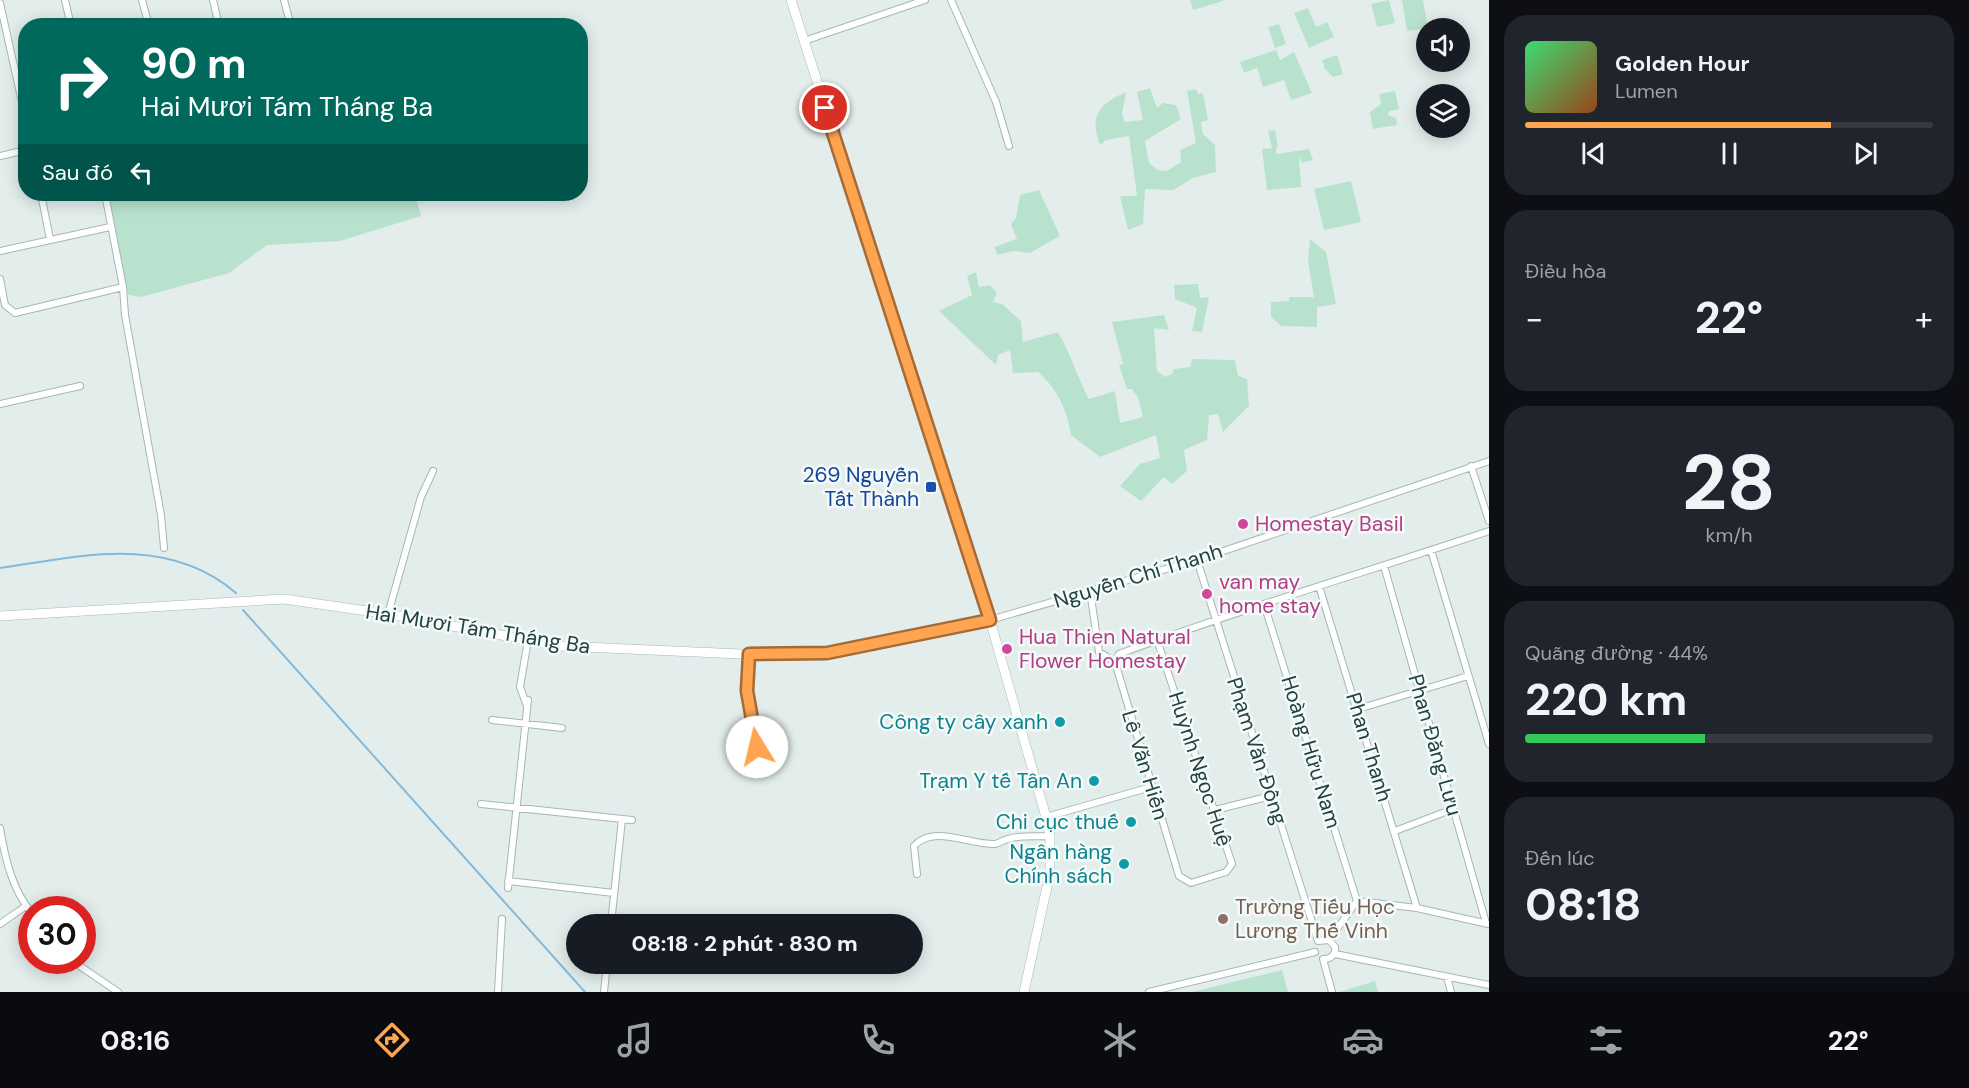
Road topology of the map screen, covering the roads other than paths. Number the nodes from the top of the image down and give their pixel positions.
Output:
1 (65, 0) edge
2 (142, 0) edge
3 (213, 0) edge
4 (284, 0) edge
5 (791, 0) edge
6 (925, 0) edge
7 (951, 0) edge
8 (0, 3) edge
9 (69, 18) edge
10 (147, 18) edge
11 (217, 18) edge
12 (289, 18) edge
13 (804, 41) junction
14 (18, 84) edge
15 (1009, 146) dead end
16 (18, 152) edge
17 (0, 156) edge
18 (42, 201) edge
19 (106, 201) edge
20 (110, 227) junction
21 (50, 239) junction
22 (0, 251) edge
23 (0, 279) edge
24 (123, 287) junction
25 (80, 386) dead end
26 (0, 404) edge
27 (1489, 461) edge
28 (1471, 466) junction
29 (433, 471) dead end
30 (1489, 521) edge
31 (1489, 531) edge
32 (164, 548) dead end
33 (1431, 550) junction
34 (1197, 560) junction
35 (1384, 566) junction
36 (1319, 586) junction
37 (1090, 591) junction
38 (1264, 604) junction
39 (388, 614) junction
40 (0, 616) edge
41 (1215, 619) junction
42 (990, 620) junction
43 (528, 640) junction
44 (1157, 640) junction
45 (749, 654) junction
46 (1115, 662) junction
47 (1468, 676) junction
48 (1420, 691) junction
49 (1358, 709) junction
50 (492, 720) dead end
51 (526, 724) junction
52 (562, 728) dead end
53 (1489, 744) edge
54 (743, 756) dead end
55 (1151, 787) junction
56 (1270, 796) junction
57 (481, 804) dead end
58 (516, 808) junction
59 (1454, 809) junction
60 (1215, 810) junction
61 (1046, 817) junction
62 (622, 819) junction
63 (632, 820) dead end
64 (0, 828) edge
65 (1395, 831) junction
66 (1050, 836) junction
67 (1232, 864) joint
68 (917, 874) dead end
69 (508, 881) junction
70 (508, 888) dead end
71 (614, 893) junction
72 (20, 896) edge
73 (1357, 900) junction
74 (1417, 908) junction
75 (18, 912) edge
76 (612, 914) edge
77 (502, 919) dead end
78 (0, 924) edge
79 (1488, 924) edge
80 (1329, 940) junction
81 (1318, 941) junction
82 (1315, 952) junction
83 (1335, 954) junction
84 (1323, 959) junction
85 (92, 974) edge
86 (606, 974) edge
87 (1447, 977) junction
88 (1489, 985) edge
89 (118, 992) edge
90 (498, 992) edge
91 (604, 992) edge
92 (1024, 992) edge
93 (1149, 992) edge
94 (1332, 992) edge
95 (1451, 992) edge

1 - 9 street
2 - 10 street
3 - 11 street
4 - 12 street
5 - 13 main road
6 - 13 street
7 - 15 street
8 - 14 street
13 - 42 main road
16 - 17 street
18 - 21 street
19 - 20 street
20 - 21 street
20 - 24 street
21 - 22 street
23 - 24 street
24 - 32 street
25 - 26 street
27 - 28 street, Nguyễn Chí Thanh
28 - 30 street
28 - 34 street, Nguyễn Chí Thanh
29 - 39 street
31 - 33 street
33 - 35 street
33 - 47 street
34 - 37 street, Nguyễn Chí Thanh
34 - 41 street, Phạm Văn Đồng
35 - 36 street
35 - 48 street, Phan Đăng Lưu
36 - 38 street
36 - 49 street, Phan Thanh
37 - 42 street, Nguyễn Chí Thanh
37 - 46 street
38 - 41 street
38 - 73 street, Hoàng Hữu Nam
39 - 40 main road, Hai Mươi Tám Tháng Ba
39 - 43 main road, Hai Mươi Tám Tháng Ba
41 - 44 street
41 - 56 street, Phạm Văn Đồng
42 - 45 main road, Hai Mươi Tám Tháng Ba
42 - 61 main road
43 - 45 main road, Hai Mươi Tám Tháng Ba
43 - 51 street
44 - 46 street
44 - 60 street, Huỳnh Ngọc Huệ
45 - 54 street
46 - 55 street, Lê Văn Hiến
47 - 48 street
47 - 53 street
48 - 49 street
48 - 59 street, Phan Đăng Lưu
49 - 65 street, Phan Thanh
50 - 51 street
51 - 52 street
51 - 58 street
55 - 61 street
55 - 67 street, Lê Văn Hiến
56 - 60 street
56 - 81 street, Phạm Văn Đồng
57 - 58 street
58 - 62 street
58 - 69 street
59 - 65 street
59 - 79 street, Phan Đăng Lưu
60 - 67 street, Huỳnh Ngọc Huệ
61 - 66 main road
62 - 63 street
62 - 71 street
64 - 72 street
65 - 74 street, Phan Thanh
66 - 68 street
66 - 92 main road
69 - 70 street
69 - 71 street
71 - 76 street
73 - 74 street
73 - 80 street
74 - 79 street
75 - 78 street
77 - 90 street
80 - 81 street
80 - 83 street
81 - 82 street
82 - 84 street
82 - 93 street
83 - 84 street
83 - 87 street
84 - 94 street
85 - 89 street
86 - 91 street
87 - 88 street
87 - 95 street

